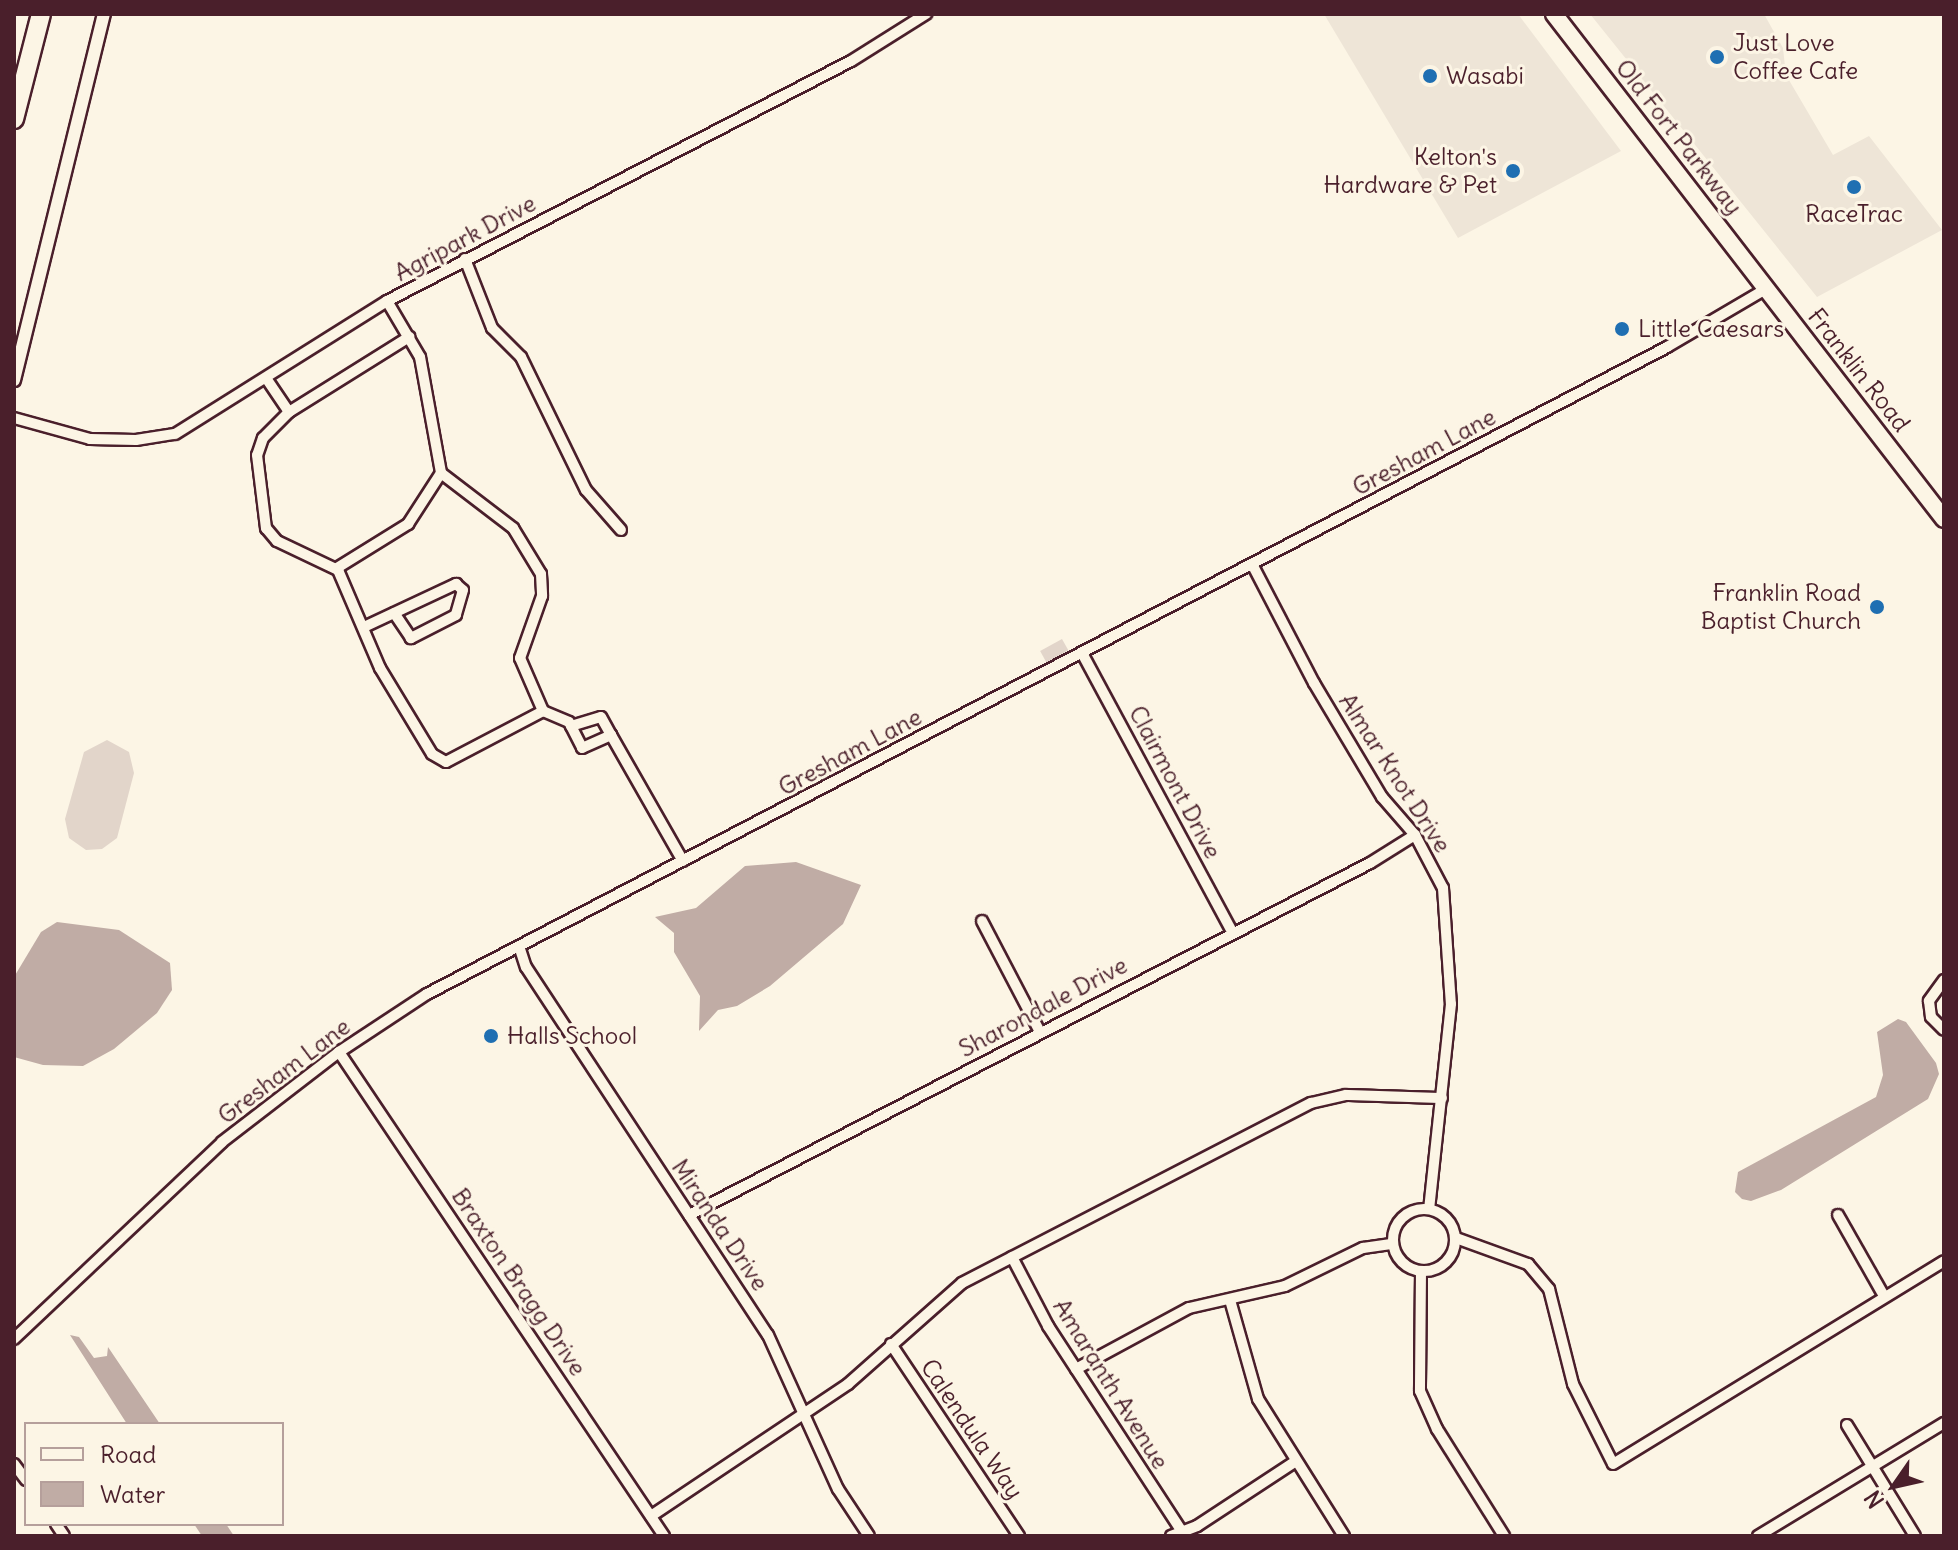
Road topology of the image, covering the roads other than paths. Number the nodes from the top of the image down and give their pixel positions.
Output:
1 (41, 14) edge
2 (104, 14) edge
3 (926, 14) edge
4 (1554, 14) edge
5 (14, 119) edge
6 (465, 259) junction
7 (1766, 289) junction
8 (387, 301) junction
9 (409, 337) junction
10 (266, 378) junction
11 (14, 380) edge
12 (289, 412) junction
13 (14, 418) edge
14 (441, 473) junction
15 (1944, 519) edge
16 (621, 530) dead end
17 (1252, 564) junction
18 (337, 568) junction
19 (394, 613) junction
20 (364, 627) junction
21 (1082, 653) junction
22 (543, 711) junction
23 (571, 726) junction
24 (611, 735) junction
25 (1415, 835) junction
26 (683, 861) junction
27 (982, 921) dead end
28 (1232, 931) junction
29 (519, 946) junction
30 (1944, 980) edge
31 (1944, 1030) edge
32 (1040, 1032) junction
33 (339, 1052) junction
34 (1442, 1098) junction
35 (1429, 1209) junction
36 (689, 1215) junction
37 (1838, 1215) dead end
38 (1456, 1238) junction
39 (1393, 1244) junction
40 (1012, 1257) junction
41 (1944, 1261) edge
42 (1421, 1271) junction
43 (1884, 1296) junction
44 (1230, 1300) junction
45 (14, 1339) edge
46 (891, 1344) junction
47 (1076, 1369) junction
48 (804, 1414) junction
49 (1944, 1423) edge
50 (1847, 1425) dead end
51 (1296, 1461) junction
52 (1872, 1466) junction
53 (651, 1516) junction
54 (1776, 1531) edge
55 (1176, 1533) edge
56 (664, 1536) edge
57 (869, 1536) edge
58 (1019, 1536) edge
59 (1344, 1536) edge
60 (1504, 1536) edge
61 (1758, 1536) edge
62 (1915, 1536) edge

1 - 5 highway
2 - 11 street
3 - 6 street, Agripark Drive
4 - 7 main road, Old Fort Parkway
6 - 8 street, Agripark Drive
6 - 16 street
7 - 15 main road, Franklin Road
7 - 17 street, Gresham Lane
8 - 9 street
8 - 10 street, Agripark Drive
9 - 12 street
9 - 14 street
10 - 12 street
10 - 13 street, Agripark Drive
12 - 18 street
14 - 18 street
14 - 22 street
17 - 21 street, Gresham Lane
17 - 25 street, Almar Knot Drive
18 - 20 street
19 - 19 street
19 - 20 street
20 - 22 street
21 - 26 street, Gresham Lane
21 - 28 street, Clairmont Drive
22 - 23 street
23 - 24 street
23 - 24 street
24 - 26 street
25 - 28 street, Sharondale Drive
25 - 34 street, Almar Knot Drive
26 - 29 street, Gresham Lane
27 - 32 street
28 - 32 street, Sharondale Drive
29 - 33 street, Gresham Lane
29 - 36 street, Miranda Drive
30 - 31 street
32 - 36 street, Sharondale Drive
33 - 45 street, Gresham Lane
33 - 53 street, Braxton Bragg Drive
34 - 35 street, Almar Knot Drive
34 - 40 street
35 - 38 street
35 - 39 street
36 - 48 street, Miranda Drive
37 - 43 street
38 - 42 street
38 - 43 street
39 - 42 street
39 - 44 street
40 - 46 street
40 - 47 street, Amaranth Avenue
41 - 43 street
42 - 60 street
44 - 47 street
44 - 51 street
46 - 48 street
46 - 58 street, Calendula Way
47 - 55 street, Amaranth Avenue
48 - 53 street
48 - 57 street, Miranda Drive
49 - 52 street
50 - 52 street
51 - 55 street
51 - 59 street
52 - 54 street
52 - 62 street
53 - 56 street, Braxton Bragg Drive
54 - 61 street

